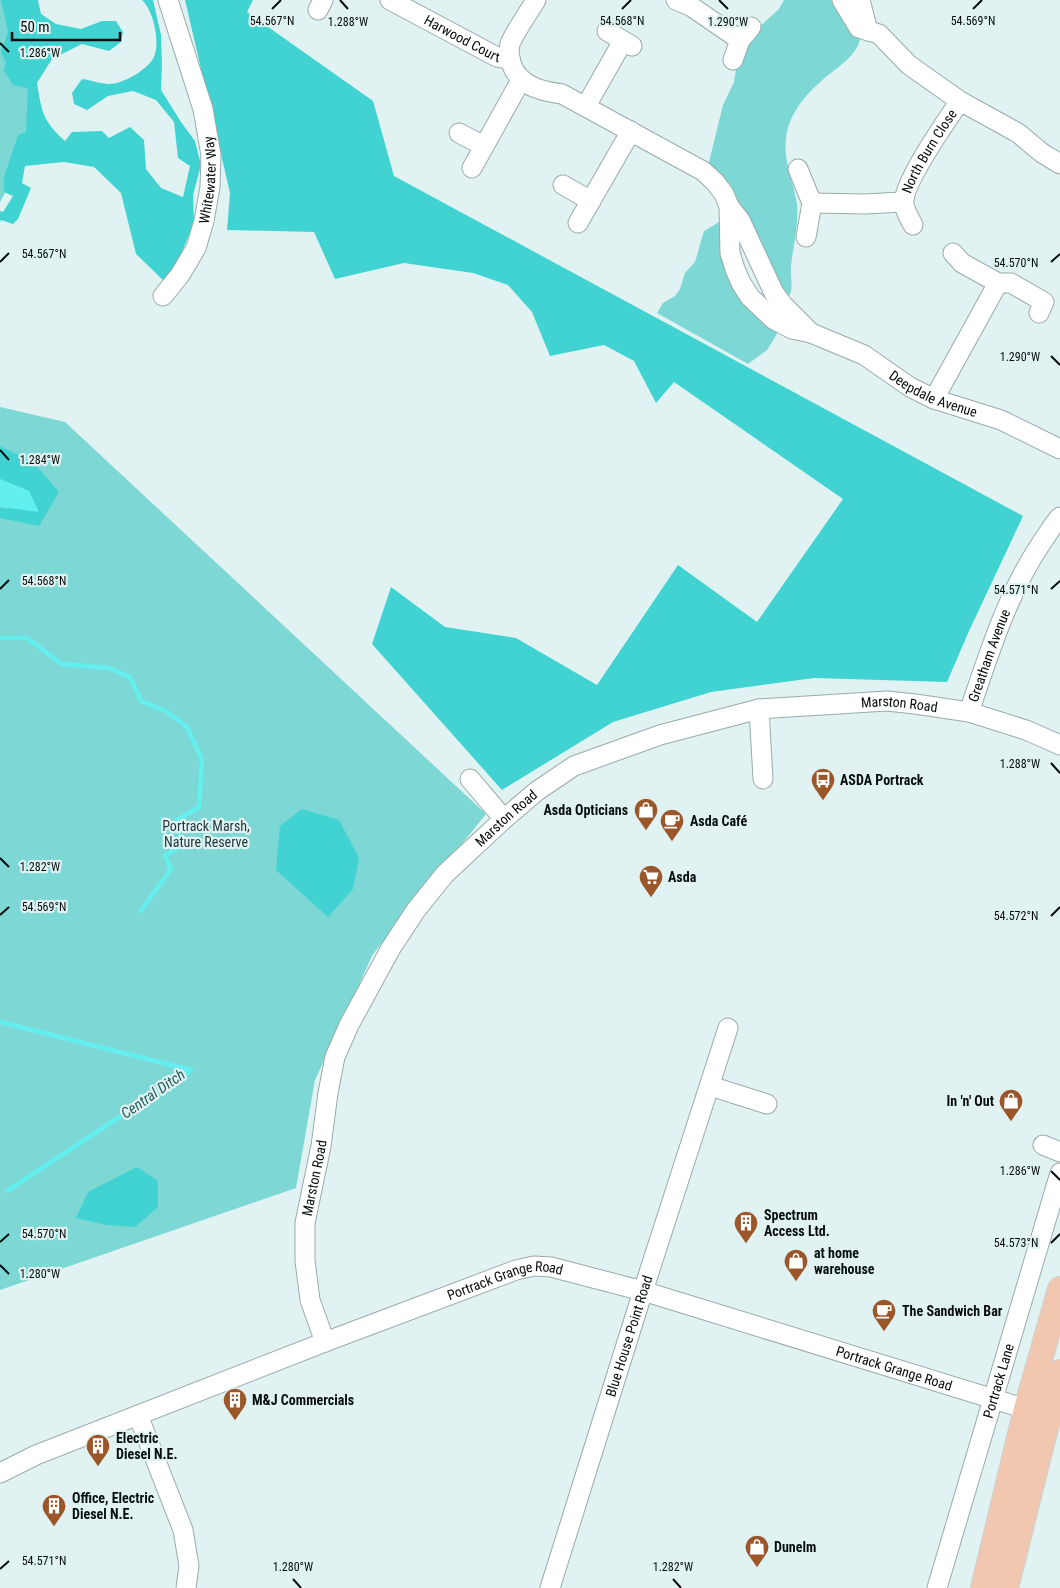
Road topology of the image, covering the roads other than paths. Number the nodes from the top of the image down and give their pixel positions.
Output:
1 (168, 0) edge
2 (390, 0) edge
3 (536, 0) edge
4 (676, 0) edge
5 (842, 0) edge
6 (860, 0) edge
7 (868, 31) junction
8 (621, 39) dead end
9 (510, 59) junction
10 (733, 60) dead end
11 (521, 80) junction
12 (960, 101) junction
13 (586, 106) junction
14 (631, 131) junction
15 (459, 133) dead end
16 (484, 146) junction
17 (1060, 164) edge
18 (472, 168) dead end
19 (798, 169) dead end
20 (563, 185) dead end
21 (591, 201) junction
22 (904, 202) junction
23 (812, 203) junction
24 (728, 206) junction
25 (578, 223) dead end
26 (914, 225) dead end
27 (806, 237) dead end
28 (953, 253) dead end
29 (998, 283) junction
30 (163, 296) dead end
31 (1039, 313) dead end
32 (811, 333) junction
33 (934, 398) junction
34 (1060, 449) edge
35 (1059, 514) edge
36 (759, 709) junction
37 (969, 712) junction
38 (1060, 745) edge
39 (470, 779) dead end
40 (763, 779) dead end
41 (504, 819) junction
42 (728, 1028) dead end
43 (710, 1086) junction
44 (767, 1104) dead end
45 (1060, 1173) edge
46 (1060, 1289) edge
47 (643, 1291) junction
48 (325, 1342) junction
49 (1060, 1372) edge
50 (993, 1398) junction
51 (1026, 1409) junction
52 (138, 1415) junction
53 (0, 1473) edge
54 (186, 1588) edge
55 (550, 1588) edge
56 (937, 1588) edge
57 (983, 1588) edge
58 (1006, 1588) edge

1 - 30 street, Whitewater Way
2 - 9 street, Harwood Court
3 - 9 street
4 - 10 street
5 - 7 street
6 - 7 street
7 - 12 street
8 - 13 street
9 - 11 street
11 - 13 street
11 - 16 street
12 - 17 street
12 - 22 street, North Burn Close
13 - 14 street
14 - 21 street
14 - 24 street
15 - 16 street
16 - 18 street
19 - 23 street
20 - 21 street
21 - 25 street
22 - 23 street, North Burn Close
22 - 26 street, North Burn Close
23 - 27 street
24 - 32 street
24 - 32 street
28 - 29 street
29 - 31 street
29 - 33 street
32 - 33 street, Deepdale Avenue
33 - 34 street, Deepdale Avenue
35 - 37 street, Greatham Avenue
36 - 37 street, Marston Road
36 - 40 street
36 - 41 street, Marston Road
37 - 38 street, Marston Road
39 - 41 street
41 - 48 street, Marston Road
42 - 43 street, Blue House Point Road
43 - 44 street
43 - 47 street, Blue House Point Road
45 - 50 street, Portrack Lane
46 - 51 main road
47 - 48 street, Portrack Grange Road
47 - 50 street, Portrack Grange Road
47 - 55 street, Blue House Point Road
48 - 52 street, Portrack Grange Road
49 - 58 main road
50 - 51 street, Portrack Grange Road
50 - 56 street, Portrack Lane
51 - 57 main road
52 - 53 street, Portrack Grange Road
52 - 54 street

